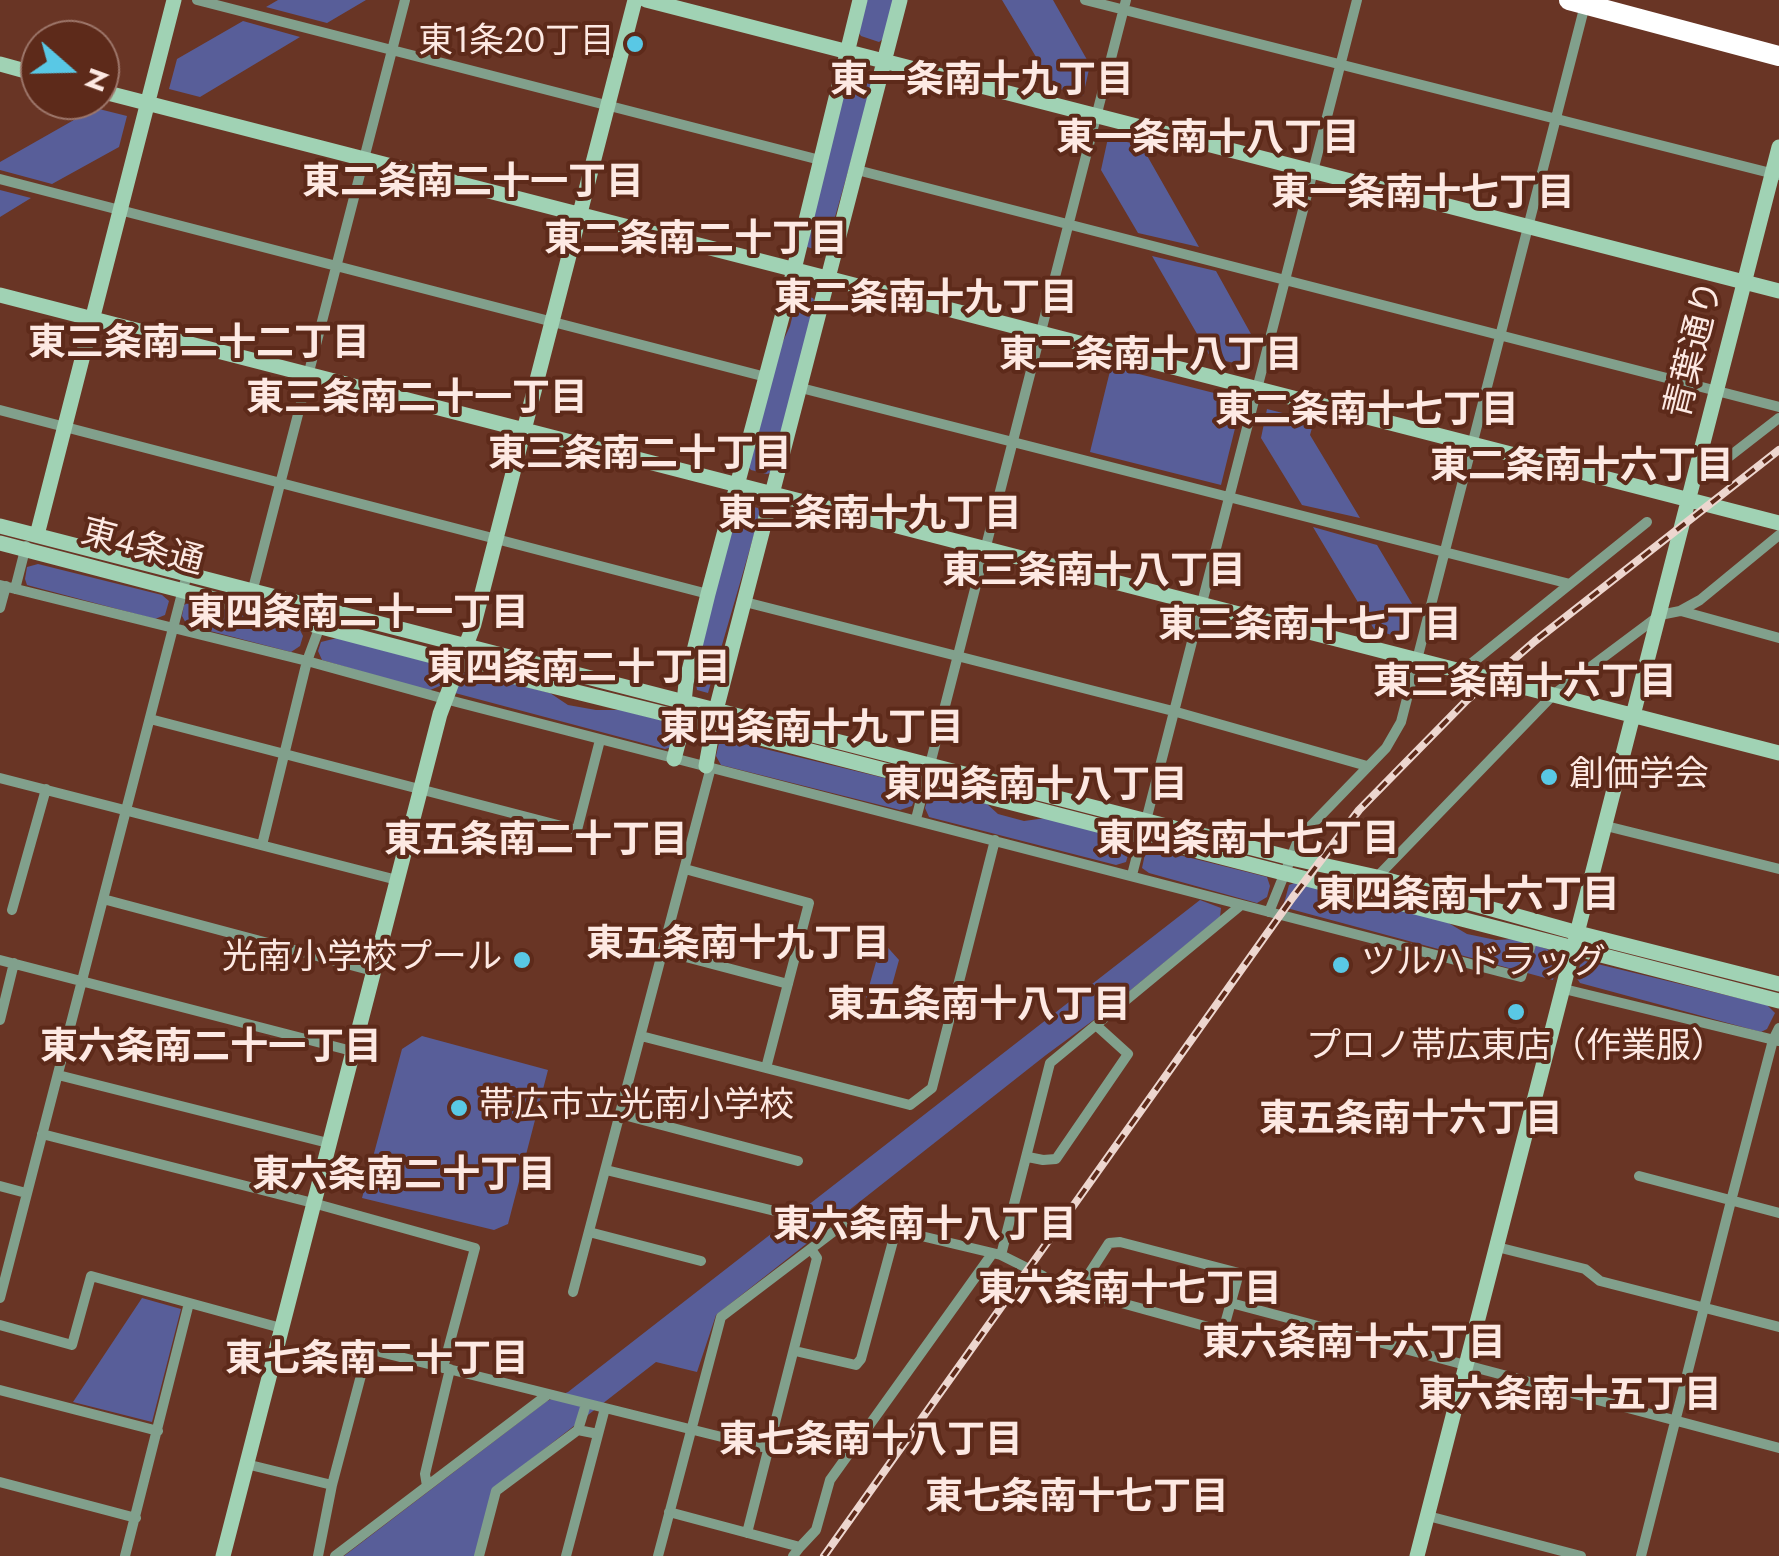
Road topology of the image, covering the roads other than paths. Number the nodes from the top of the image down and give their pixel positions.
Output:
1 (174, 0) edge
2 (197, 0) edge
3 (405, 0) edge
4 (635, 0) edge
5 (646, 0) edge
6 (860, 0) edge
7 (900, 0) edge
8 (1085, 0) edge
9 (1357, 0) edge
10 (1580, 1) edge
11 (1125, 5) edge
12 (393, 49) junction
13 (847, 52) junction
14 (1779, 56) edge
15 (884, 61) junction
16 (1340, 64) junction
17 (120, 96) edge
18 (149, 104) junction
19 (609, 106) junction
20 (1096, 115) junction
21 (1557, 120) junction
22 (1779, 147) edge
23 (363, 158) junction
24 (820, 160) junction
25 (857, 170) junction
26 (1312, 171) junction
27 (1776, 175) edge
28 (0, 179) edge
29 (122, 212) junction
30 (582, 214) junction
31 (1068, 224) junction
32 (1528, 228) junction
33 (336, 265) junction
34 (793, 269) junction
35 (828, 278) junction
36 (1284, 282) junction
37 (1744, 282) junction
38 (1779, 291) edge
39 (0, 295) edge
40 (94, 320) junction
41 (552, 321) junction
42 (1040, 332) junction
43 (1500, 336) junction
44 (309, 374) junction
45 (766, 378) junction
46 (802, 388) junction
47 (1257, 389) junction
48 (1716, 392) junction
49 (1779, 407) edge
50 (0, 410) edge
51 (1779, 418) edge
52 (64, 426) junction
53 (525, 430) junction
54 (1013, 440) junction
55 (1472, 444) junction
56 (1699, 457) junction
57 (281, 482) junction
58 (737, 485) junction
59 (772, 494) junction
60 (1229, 496) junction
61 (1688, 499) junction
62 (1647, 522) dead end
63 (1779, 523) edge
64 (0, 526) edge
65 (1779, 536) edge
66 (497, 538) junction
67 (30, 539) junction
68 (0, 542) edge
69 (985, 548) junction
70 (1445, 552) junction
71 (184, 582) junction
72 (1570, 584) junction
73 (7, 587) edge
74 (253, 590) junction
75 (708, 594) junction
76 (745, 602) junction
77 (1202, 603) junction
78 (0, 608) edge
79 (248, 608) junction
80 (1680, 611) junction
81 (1660, 615) junction
82 (320, 626) junction
83 (173, 629) junction
84 (1779, 638) edge
85 (466, 645) junction
86 (958, 656) junction
87 (1418, 661) junction
88 (307, 662) junction
89 (459, 663) junction
90 (1462, 672) junction
91 (1553, 695) junction
92 (445, 699) junction
93 (684, 701) junction
94 (1173, 711) junction
95 (1633, 715) junction
96 (715, 718) junction
97 (682, 719) junction
98 (150, 720) junction
99 (600, 740) junction
100 (1779, 753) edge
101 (284, 755) junction
102 (674, 758) junction
103 (1367, 766) junction
104 (708, 767) junction
105 (928, 773) junction
106 (0, 778) edge
107 (46, 789) junction
108 (420, 789) junction
109 (126, 809) junction
110 (916, 819) junction
111 (1606, 826) junction
112 (1144, 829) junction
113 (996, 840) junction
114 (262, 845) junction
115 (1288, 866) junction
116 (684, 869) junction
117 (1779, 869) edge
118 (1132, 875) junction
119 (1377, 877) junction
120 (397, 880) junction
121 (102, 899) junction
122 (1240, 906) junction
123 (12, 910) dead end
124 (1268, 912) junction
125 (1532, 938) junction
126 (1576, 941) junction
127 (663, 950) junction
128 (0, 960) edge
129 (14, 963) junction
130 (374, 971) junction
131 (82, 980) junction
132 (788, 984) junction
133 (1779, 984) edge
134 (1564, 988) junction
135 (1779, 1001) edge
136 (0, 1020) edge
137 (1098, 1026) junction
138 (1779, 1028) edge
139 (641, 1036) junction
140 (1776, 1041) edge
141 (352, 1051) junction
142 (766, 1068) junction
143 (58, 1075) junction
144 (620, 1114) junction
145 (42, 1134) junction
146 (328, 1143) junction
147 (1028, 1157) junction
148 (798, 1161) dead end
149 (606, 1170) junction
150 (1638, 1176) dead end
151 (0, 1186) edge
152 (26, 1192) junction
153 (1731, 1201) junction
154 (313, 1203) junction
155 (783, 1213) dead end
156 (1779, 1213) edge
157 (896, 1230) junction
158 (589, 1232) junction
159 (1497, 1246) junction
160 (810, 1249) junction
161 (997, 1254) junction
162 (701, 1261) dead end
163 (1043, 1276) dead end
164 (573, 1292) dead end
165 (0, 1298) edge
166 (189, 1303) junction
167 (1232, 1303) junction
168 (1705, 1308) junction
169 (0, 1325) edge
170 (1779, 1327) edge
171 (281, 1328) junction
172 (795, 1351) junction
173 (1465, 1366) junction
174 (446, 1369) junction
175 (0, 1390) edge
176 (546, 1395) junction
177 (586, 1404) junction
178 (604, 1408) junction
179 (1675, 1422) junction
180 (578, 1430) junction
181 (691, 1430) junction
182 (158, 1431) junction
183 (598, 1434) junction
184 (1779, 1448) edge
185 (770, 1449) junction
186 (246, 1464) junction
187 (0, 1482) edge
188 (332, 1485) junction
189 (427, 1486) junction
190 (669, 1512) junction
191 (1428, 1516) junction
192 (136, 1518) junction
193 (747, 1534) junction
194 (796, 1551) edge
195 (126, 1556) edge
196 (222, 1556) edge
197 (318, 1556) edge
198 (335, 1556) edge
199 (479, 1556) edge
200 (566, 1556) edge
201 (658, 1556) edge
202 (1418, 1556) edge
203 (1581, 1556) edge
204 (1641, 1556) edge

1 - 18 street
2 - 12 street
3 - 12 street
4 - 19 street
5 - 13 street
6 - 13 street
7 - 15 street
8 - 11 street
9 - 16 street
10 - 14 highway
10 - 21 street
11 - 16 street
11 - 20 street
12 - 19 street
12 - 23 street
13 - 15 street
13 - 24 street
15 - 20 street
15 - 25 street
16 - 21 street
16 - 26 street
17 - 18 street
18 - 23 street
18 - 29 street
19 - 24 street
19 - 30 street
20 - 26 street
20 - 31 street
21 - 27 street
21 - 32 street
22 - 27 street, 青葉通り
23 - 30 street
23 - 33 street
24 - 34 street
25 - 31 street
25 - 35 street
26 - 32 street
26 - 36 street
27 - 37 street, 青葉通り
28 - 29 street
29 - 33 street
29 - 40 street
30 - 34 street
30 - 41 street
31 - 36 street
31 - 42 street
32 - 37 street
32 - 43 street
33 - 41 street
33 - 44 street
34 - 35 street
34 - 45 street
35 - 42 street
35 - 46 street
36 - 43 street
36 - 47 street
37 - 38 street
37 - 48 street, 青葉通り
39 - 40 street
40 - 44 street
40 - 52 street
41 - 45 street
41 - 53 street
42 - 47 street
42 - 54 street
43 - 48 street
43 - 55 street
44 - 53 street
44 - 57 street
45 - 58 street
46 - 54 street
46 - 59 street
47 - 55 street
47 - 60 street
48 - 49 street
48 - 56 street, 青葉通り
50 - 52 street
51 - 56 street
52 - 57 street
52 - 67 street
53 - 58 street
53 - 66 street
54 - 60 street
54 - 69 street
55 - 61 street
55 - 70 street
56 - 61 street, 青葉通り
57 - 66 street
57 - 74 street
58 - 59 street
58 - 75 street
59 - 69 street
59 - 76 street
60 - 70 street
60 - 77 street
61 - 63 street
61 - 81 street, 青葉通り
62 - 72 street
64 - 67 street, 東４条通
65 - 80 street
66 - 75 street
66 - 85 street
67 - 68 street, 東４条通
67 - 71 street, 東４条通
67 - 73 street
69 - 77 street
69 - 86 street
70 - 72 street
70 - 87 street
71 - 74 street, 東４条通
71 - 79 street, 東４条通
71 - 83 street
72 - 90 street
73 - 78 street
73 - 83 street
74 - 79 street
74 - 85 street, 東４条通
75 - 93 street
76 - 86 street
76 - 96 street
77 - 87 street
77 - 94 street
79 - 82 street, 東４条通
80 - 81 street
80 - 84 street
81 - 91 street
81 - 95 street, 青葉通り
82 - 88 street
82 - 89 street, 東４条通
83 - 88 street
83 - 98 street
85 - 89 street
85 - 93 street, 東４条通
86 - 94 street
86 - 105 street
87 - 90 street
87 - 103 street
88 - 92 street
88 - 101 street
89 - 92 street
89 - 97 street, 東４条通
90 - 91 street
91 - 95 street
91 - 119 street
92 - 99 street
92 - 108 street
93 - 96 street, 東４条通
93 - 97 street
94 - 103 street
94 - 112 street
95 - 100 street
95 - 111 street, 青葉通り
96 - 97 street, 東４条通
96 - 104 street
96 - 105 street, 東４条通
97 - 102 street
98 - 101 street
98 - 109 street
99 - 102 street
99 - 108 street
101 - 108 street
101 - 114 street
102 - 104 street
103 - 115 street
104 - 110 street
104 - 116 street
105 - 110 street
105 - 112 street, 東４条通
106 - 107 street
107 - 109 street
107 - 123 street
108 - 120 street
109 - 114 street
109 - 121 street
110 - 113 street
111 - 117 street
111 - 126 street, 青葉通り
112 - 115 street, 東４条通
112 - 118 street
113 - 118 street
113 - 142 street
114 - 120 street
115 - 119 street, 東４条通
115 - 124 street
115 - 125 street, 東４条通
116 - 127 street
116 - 132 street
118 - 122 street
119 - 126 street, 東４条通
120 - 130 street
121 - 130 street
121 - 131 street
122 - 124 street
122 - 137 street
124 - 125 street
125 - 126 street, 東４条通
126 - 133 street, 東４条通
126 - 134 street, 青葉通り
126 - 135 street, 東４条通
127 - 132 street
127 - 139 street
128 - 129 street
129 - 131 street
129 - 136 street
130 - 141 street
131 - 141 street
131 - 143 street
132 - 142 street
134 - 140 street
134 - 159 street, 青葉通り
137 - 147 street
137 - 147 street
138 - 140 street
139 - 142 street
139 - 144 street
140 - 153 street
141 - 146 street
143 - 145 street
143 - 146 street
144 - 148 street
144 - 149 street
145 - 152 street
145 - 154 street
146 - 154 street
147 - 161 street
149 - 155 street
149 - 158 street
150 - 153 street
151 - 152 street
152 - 165 street
153 - 156 street
153 - 168 street
154 - 171 street
154 - 174 street
157 - 160 street
157 - 161 street
157 - 172 street
158 - 162 street
158 - 164 street
159 - 168 street
159 - 173 street, 青葉通り
160 - 172 street
160 - 181 street
161 - 163 street
161 - 194 street
166 - 169 street
166 - 171 street
166 - 182 street
167 - 167 street
167 - 173 street
168 - 170 street
168 - 179 street
171 - 186 street
172 - 185 street
173 - 179 street
173 - 191 street, 青葉通り
174 - 176 street
174 - 188 street
174 - 189 street
175 - 182 street
176 - 177 street
176 - 189 street
177 - 178 street
177 - 180 street
178 - 181 street
178 - 183 street
179 - 184 street
179 - 204 street
180 - 183 street
180 - 199 street
181 - 185 street
181 - 190 street
182 - 192 street
183 - 200 street
185 - 193 street
186 - 188 street
186 - 196 street
187 - 192 street
188 - 197 street
189 - 198 street
190 - 193 street
190 - 201 street
191 - 202 street, 青葉通り
191 - 203 street
192 - 195 street
193 - 194 street

